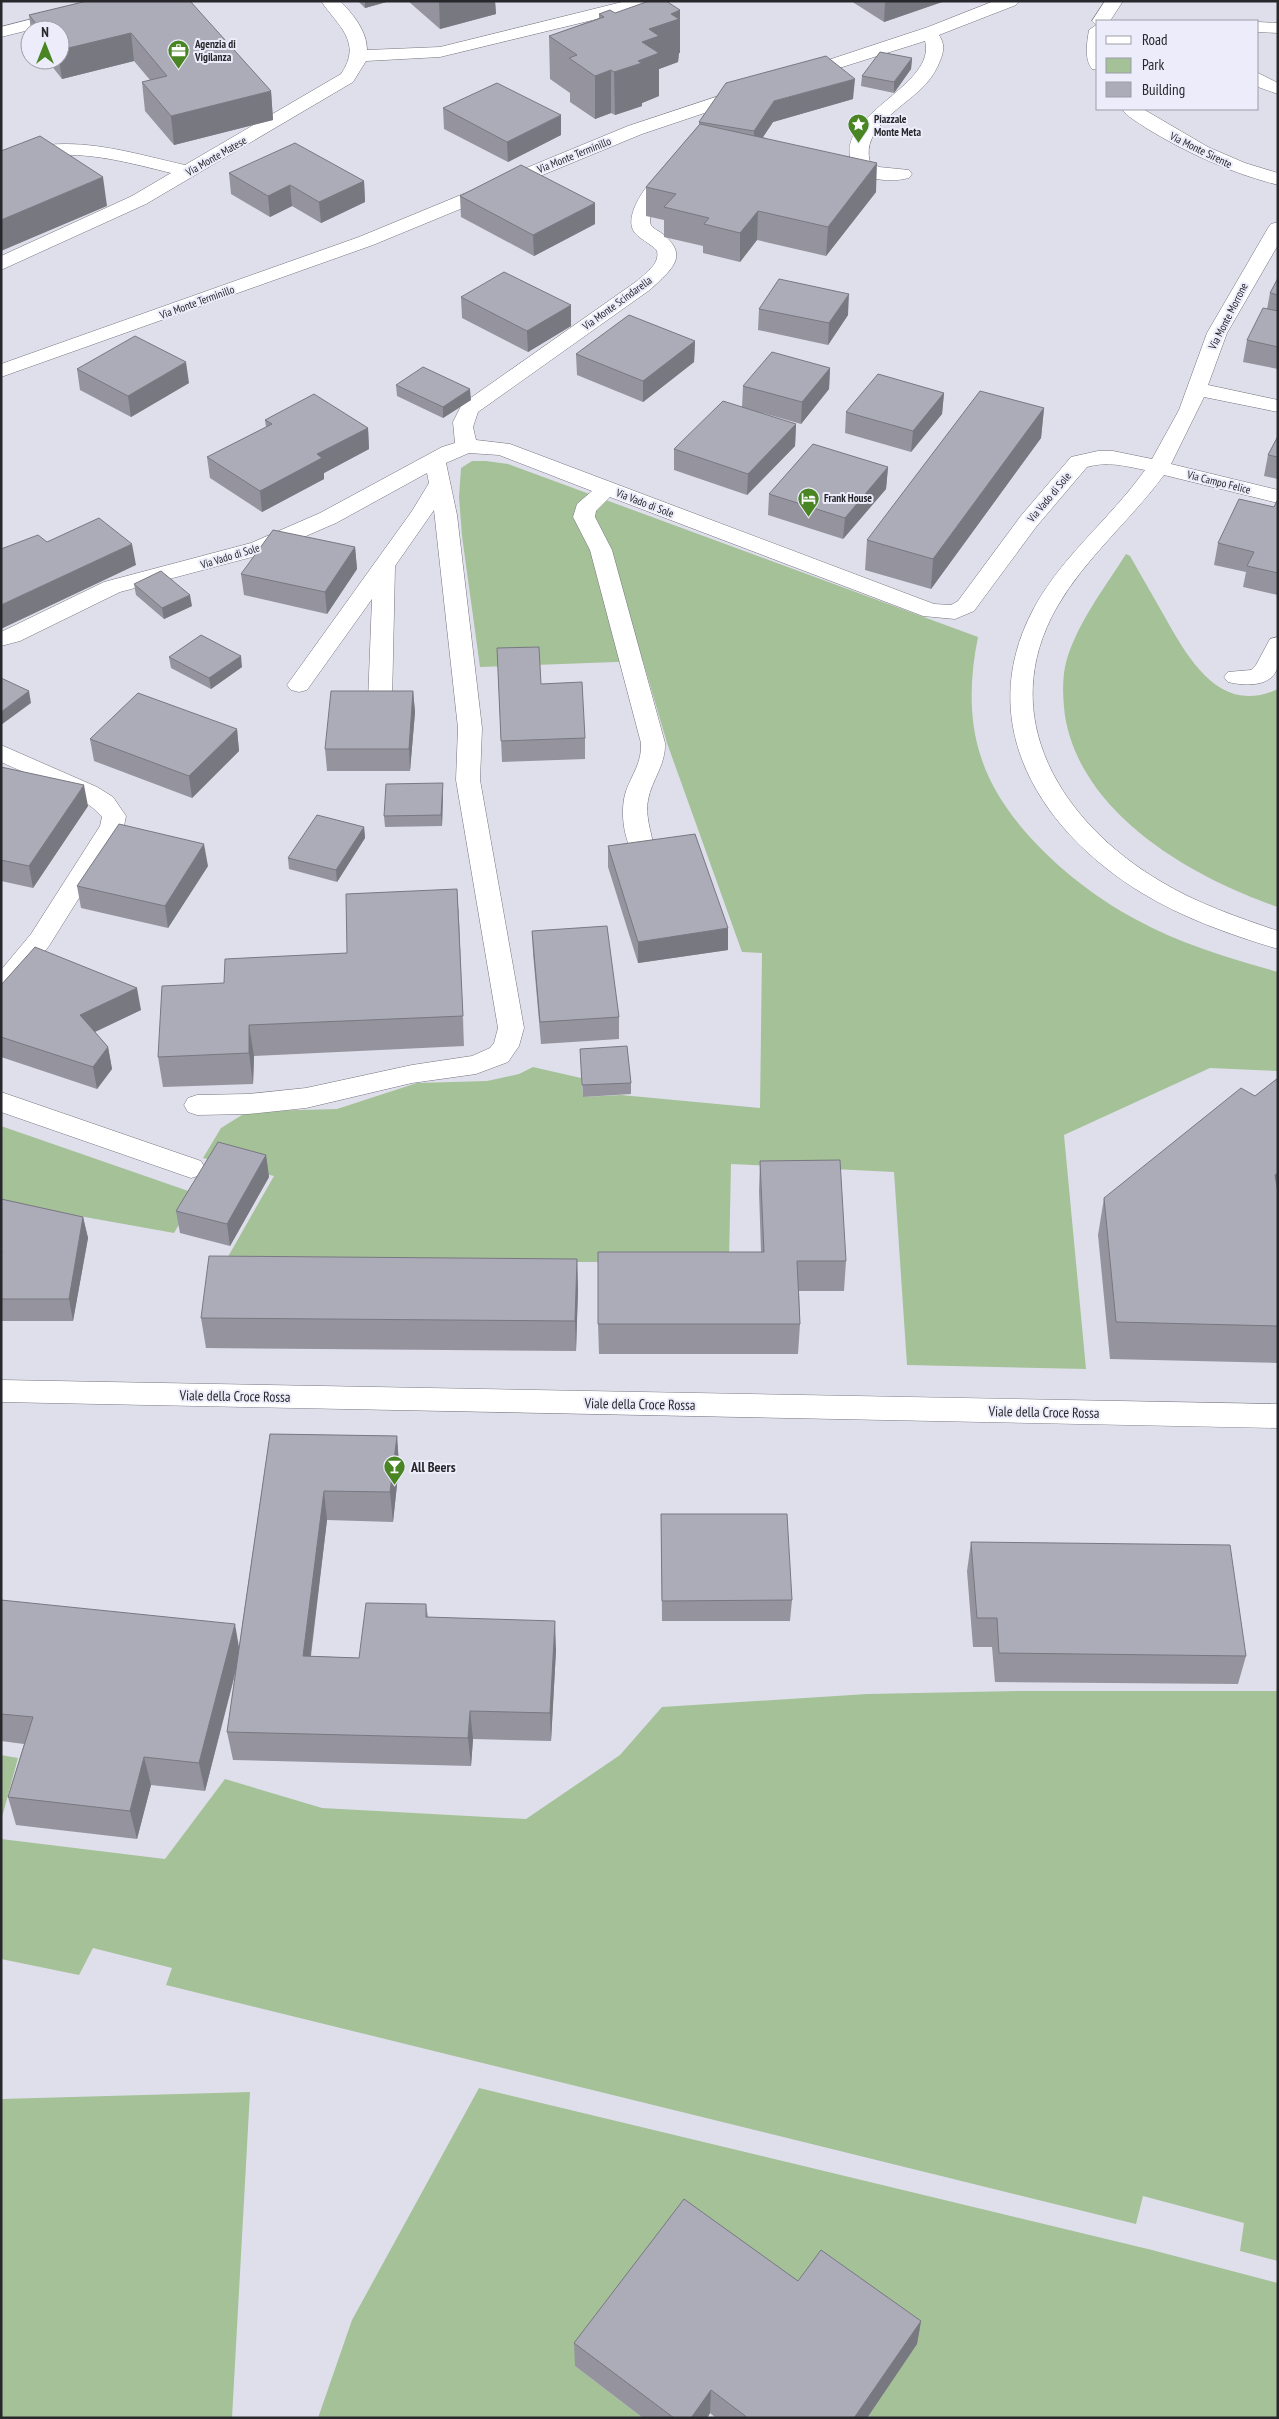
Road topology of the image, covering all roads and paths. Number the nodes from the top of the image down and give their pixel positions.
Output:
1 (124, 1) edge
2 (330, 1) edge
3 (650, 1) edge
4 (1010, 1) edge
5 (1114, 1) edge
6 (624, 8) junction
7 (1102, 20) edge
8 (630, 25) edge
9 (1259, 28) edge
10 (1278, 28) edge
11 (1, 32) edge
12 (926, 33) junction
13 (358, 56) junction
14 (1259, 79) edge
15 (787, 80) edge
16 (759, 88) edge
17 (1278, 89) edge
18 (1132, 110) edge
19 (682, 157) edge
20 (1, 161) edge
21 (189, 172) junction
22 (902, 174) dead end
23 (1278, 179) edge
24 (1278, 228) edge
25 (1, 264) edge
26 (1, 371) edge
27 (1198, 389) junction
28 (1278, 406) edge
29 (467, 446) junction
30 (1159, 467) junction
31 (438, 471) junction
32 (607, 489) junction
33 (1278, 497) edge
34 (384, 565) junction
35 (1, 640) edge
36 (1278, 644) edge
37 (1236, 677) dead end
38 (299, 685) dead end
39 (380, 701) edge
40 (1, 753) edge
41 (642, 847) edge
42 (1278, 940) edge
43 (1, 987) edge
44 (1, 1102) edge
45 (197, 1105) dead end
46 (191, 1168) dead end
47 (1, 1391) edge
48 (1278, 1416) edge

1 - 11 street
2 - 13 street
3 - 6 street
4 - 12 street
5 - 7 street
6 - 8 street
6 - 13 street
9 - 10 street
12 - 15 street
12 - 22 street
13 - 21 street, Via Monte Matese
14 - 17 street
16 - 26 street, Via Monte Terminillo
18 - 23 street, Via Monte Sirente
19 - 29 street, Via Monte Scindarella
20 - 21 street
21 - 25 street, Via Monte Matese
24 - 27 street, Via Monte Morrone
27 - 28 street
27 - 30 street
29 - 31 street, Via Vado di Sole
29 - 32 street, Via Vado di Sole
30 - 32 street, Via Vado di Sole
30 - 33 street, Via Campo Felice
30 - 42 street
31 - 34 street
31 - 35 street, Via Vado di Sole
31 - 45 street
32 - 41 street
34 - 38 street
34 - 39 street
36 - 37 street
40 - 43 street
44 - 46 street
47 - 48 street, Viale della Croce Rossa

